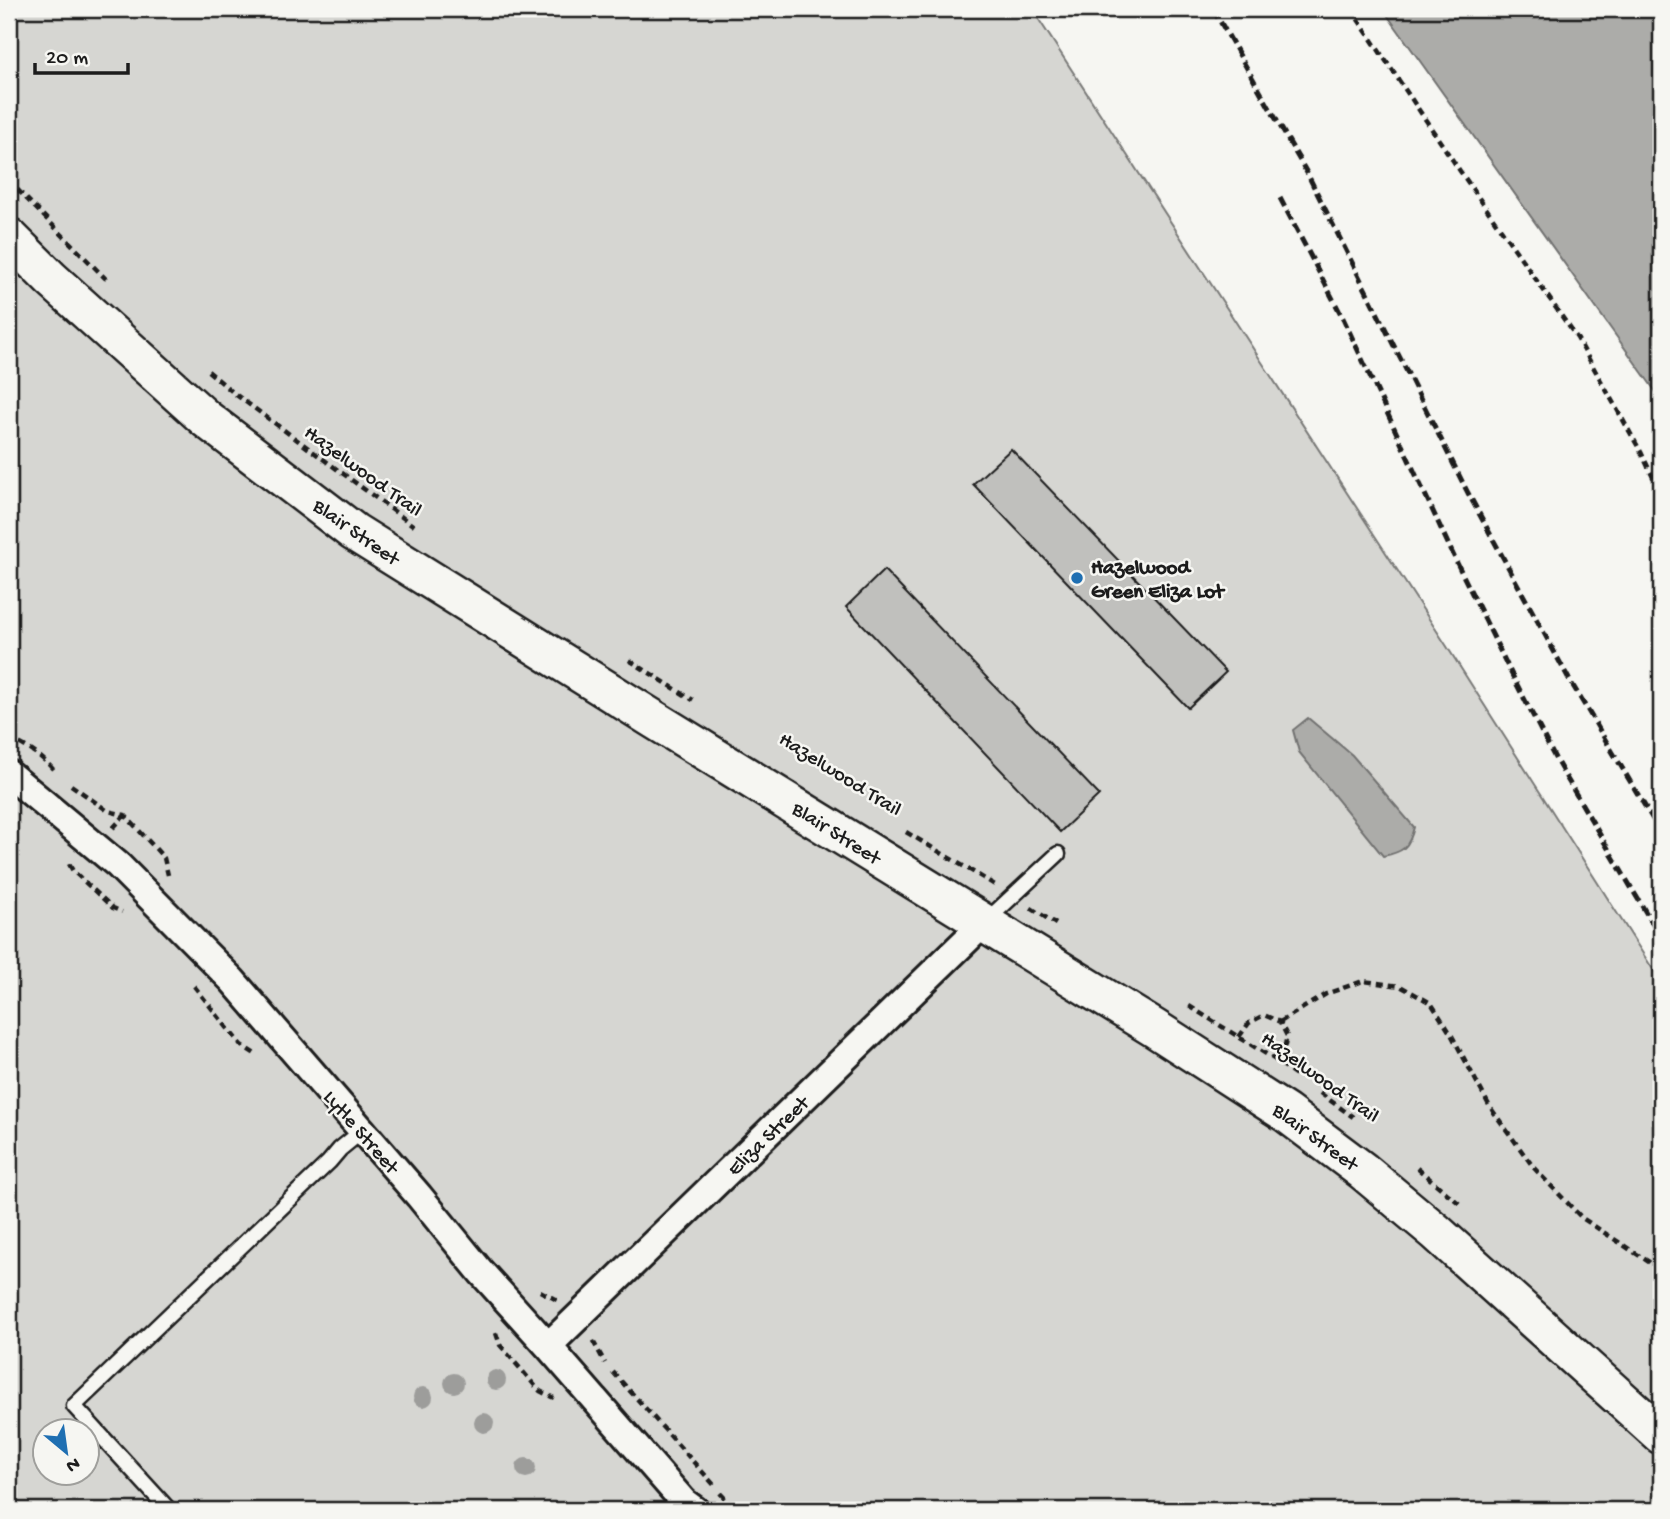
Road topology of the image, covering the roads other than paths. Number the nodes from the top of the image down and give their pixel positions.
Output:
1 (9, 237) edge
2 (9, 774) edge
3 (1058, 854) dead end
4 (984, 923) junction
5 (362, 1131) junction
6 (548, 1346) junction
7 (1661, 1435) edge
8 (169, 1510) edge
9 (695, 1510) edge

1 - 4 street, Blair Street
2 - 5 street, Lytle Street
3 - 4 lane
4 - 6 street, Eliza Street
4 - 7 street, Blair Street
5 - 6 street, Lytle Street
5 - 8 lane
6 - 9 street, Lytle Street

